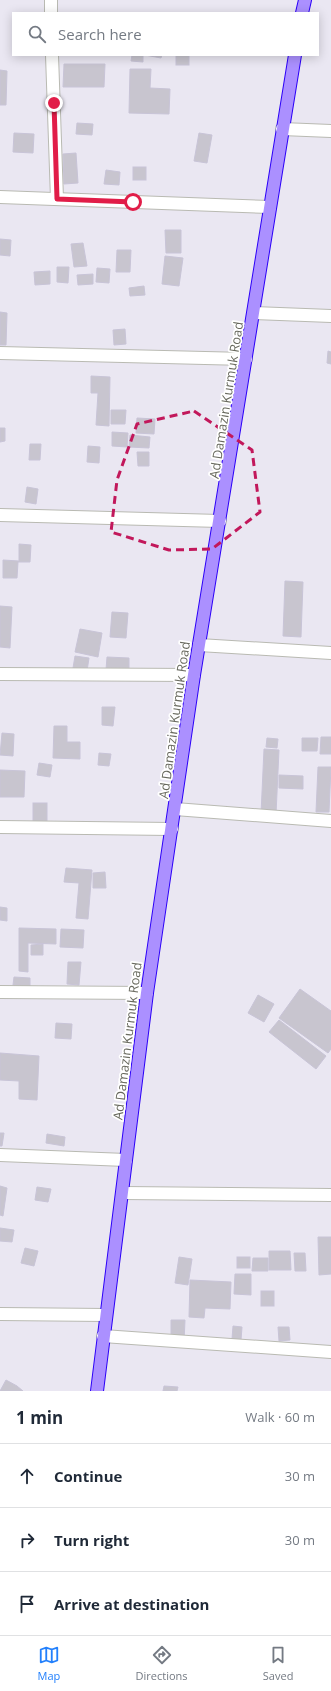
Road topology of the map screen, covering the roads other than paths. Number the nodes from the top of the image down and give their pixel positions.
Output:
1 (51, 0) edge
2 (305, 0) edge
3 (51, 12) edge
4 (302, 12) edge
5 (52, 56) edge
6 (295, 56) edge
7 (282, 129) junction
8 (331, 131) edge
9 (0, 197) edge
10 (57, 199) junction
11 (270, 207) junction
12 (254, 313) junction
13 (331, 316) edge
14 (0, 353) edge
15 (246, 359) junction
16 (0, 515) edge
17 (220, 520) junction
18 (198, 645) junction
19 (331, 653) edge
20 (0, 674) edge
21 (194, 675) junction
22 (175, 809) junction
23 (331, 821) edge
24 (0, 828) edge
25 (172, 829) junction
26 (0, 992) edge
27 (147, 993) junction
28 (0, 1155) edge
29 (126, 1160) junction
30 (122, 1193) junction
31 (331, 1195) edge
32 (0, 1314) edge
33 (106, 1315) junction
34 (103, 1336) junction
35 (331, 1352) edge
36 (97, 1391) edge

1 - 3 street
2 - 4 highway
5 - 10 street
6 - 7 highway, Ad Damazin Kurmuk Road
7 - 8 street
7 - 11 highway, Ad Damazin Kurmuk Road
9 - 10 street
10 - 11 street
11 - 12 highway, Ad Damazin Kurmuk Road
12 - 13 street
12 - 15 highway, Ad Damazin Kurmuk Road
14 - 15 street
15 - 17 highway, Ad Damazin Kurmuk Road
16 - 17 street
17 - 18 highway, Ad Damazin Kurmuk Road
18 - 19 street
18 - 21 highway, Ad Damazin Kurmuk Road
20 - 21 street
21 - 22 highway, Ad Damazin Kurmuk Road
22 - 23 street
22 - 25 highway, Ad Damazin Kurmuk Road
24 - 25 street
25 - 27 highway, Ad Damazin Kurmuk Road
26 - 27 street
27 - 29 highway, Ad Damazin Kurmuk Road
28 - 29 street
29 - 30 highway, Ad Damazin Kurmuk Road
30 - 31 street
30 - 33 highway, Ad Damazin Kurmuk Road
32 - 33 street
33 - 34 highway, Ad Damazin Kurmuk Road
34 - 35 street
34 - 36 highway, Ad Damazin Kurmuk Road

